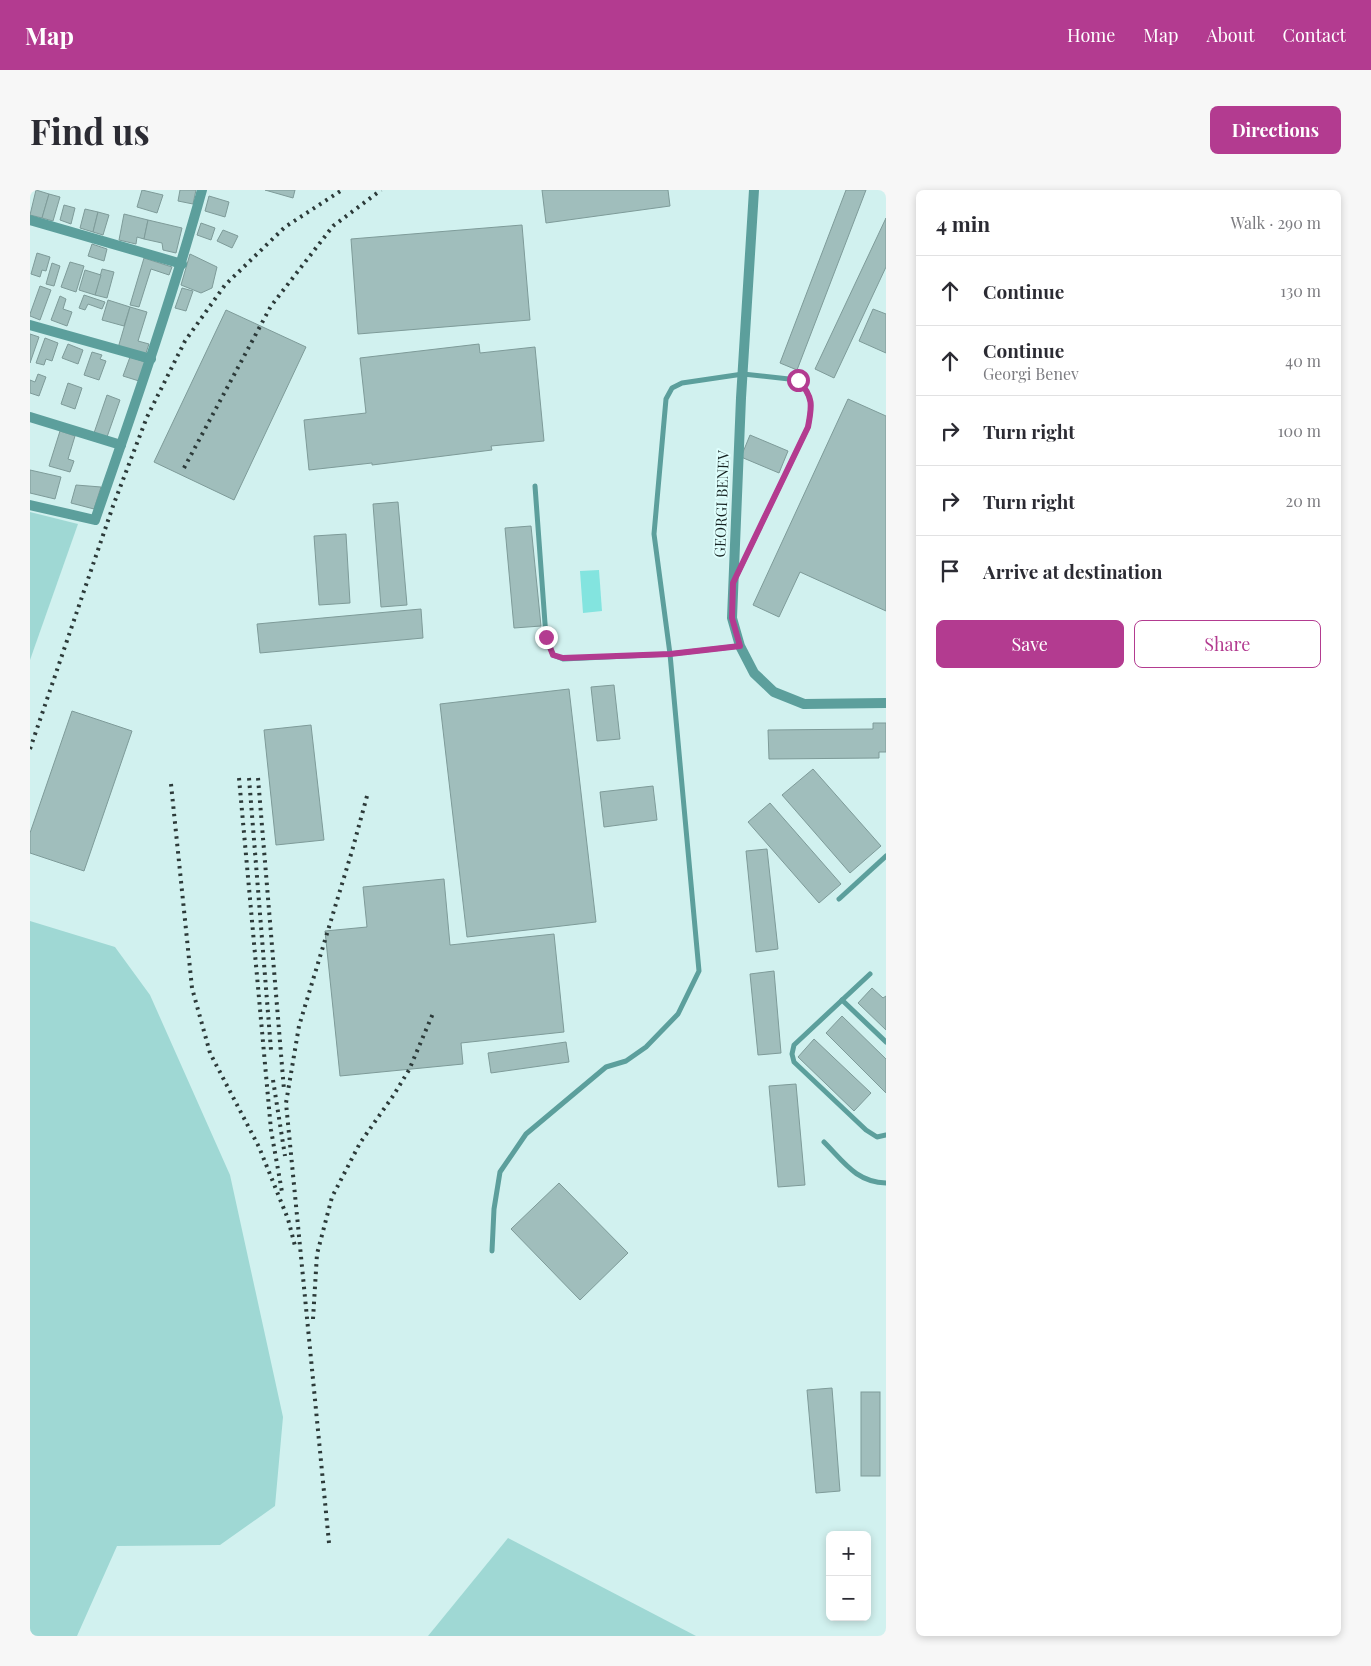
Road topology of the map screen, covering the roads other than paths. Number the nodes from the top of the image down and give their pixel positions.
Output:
1 (202, 190) edge
2 (754, 190) edge
3 (30, 220) edge
4 (182, 264) junction
5 (30, 325) edge
6 (151, 359) junction
7 (743, 374) junction
8 (30, 417) edge
9 (121, 445) junction
10 (535, 486) dead end
11 (30, 505) edge
12 (733, 583) junction
13 (740, 646) junction
14 (670, 654) junction
15 (886, 703) edge
16 (886, 856) edge
17 (839, 899) dead end
18 (870, 974) dead end
19 (842, 1000) junction
20 (886, 1042) edge
21 (886, 1135) edge
22 (824, 1142) dead end
23 (886, 1183) edge
24 (492, 1251) dead end

1 - 4 street
2 - 7 street, GEORGI BENEV
3 - 4 street
4 - 6 street
5 - 6 street
6 - 9 street
7 - 12 street, GEORGI BENEV
7 - 12 lane
7 - 14 lane
8 - 9 street
9 - 11 street
10 - 14 lane
12 - 13 street, GEORGI BENEV
13 - 14 lane
13 - 15 street, GEORGI BENEV
14 - 24 lane
16 - 17 lane
18 - 19 lane
19 - 20 lane
19 - 21 lane
22 - 23 lane

